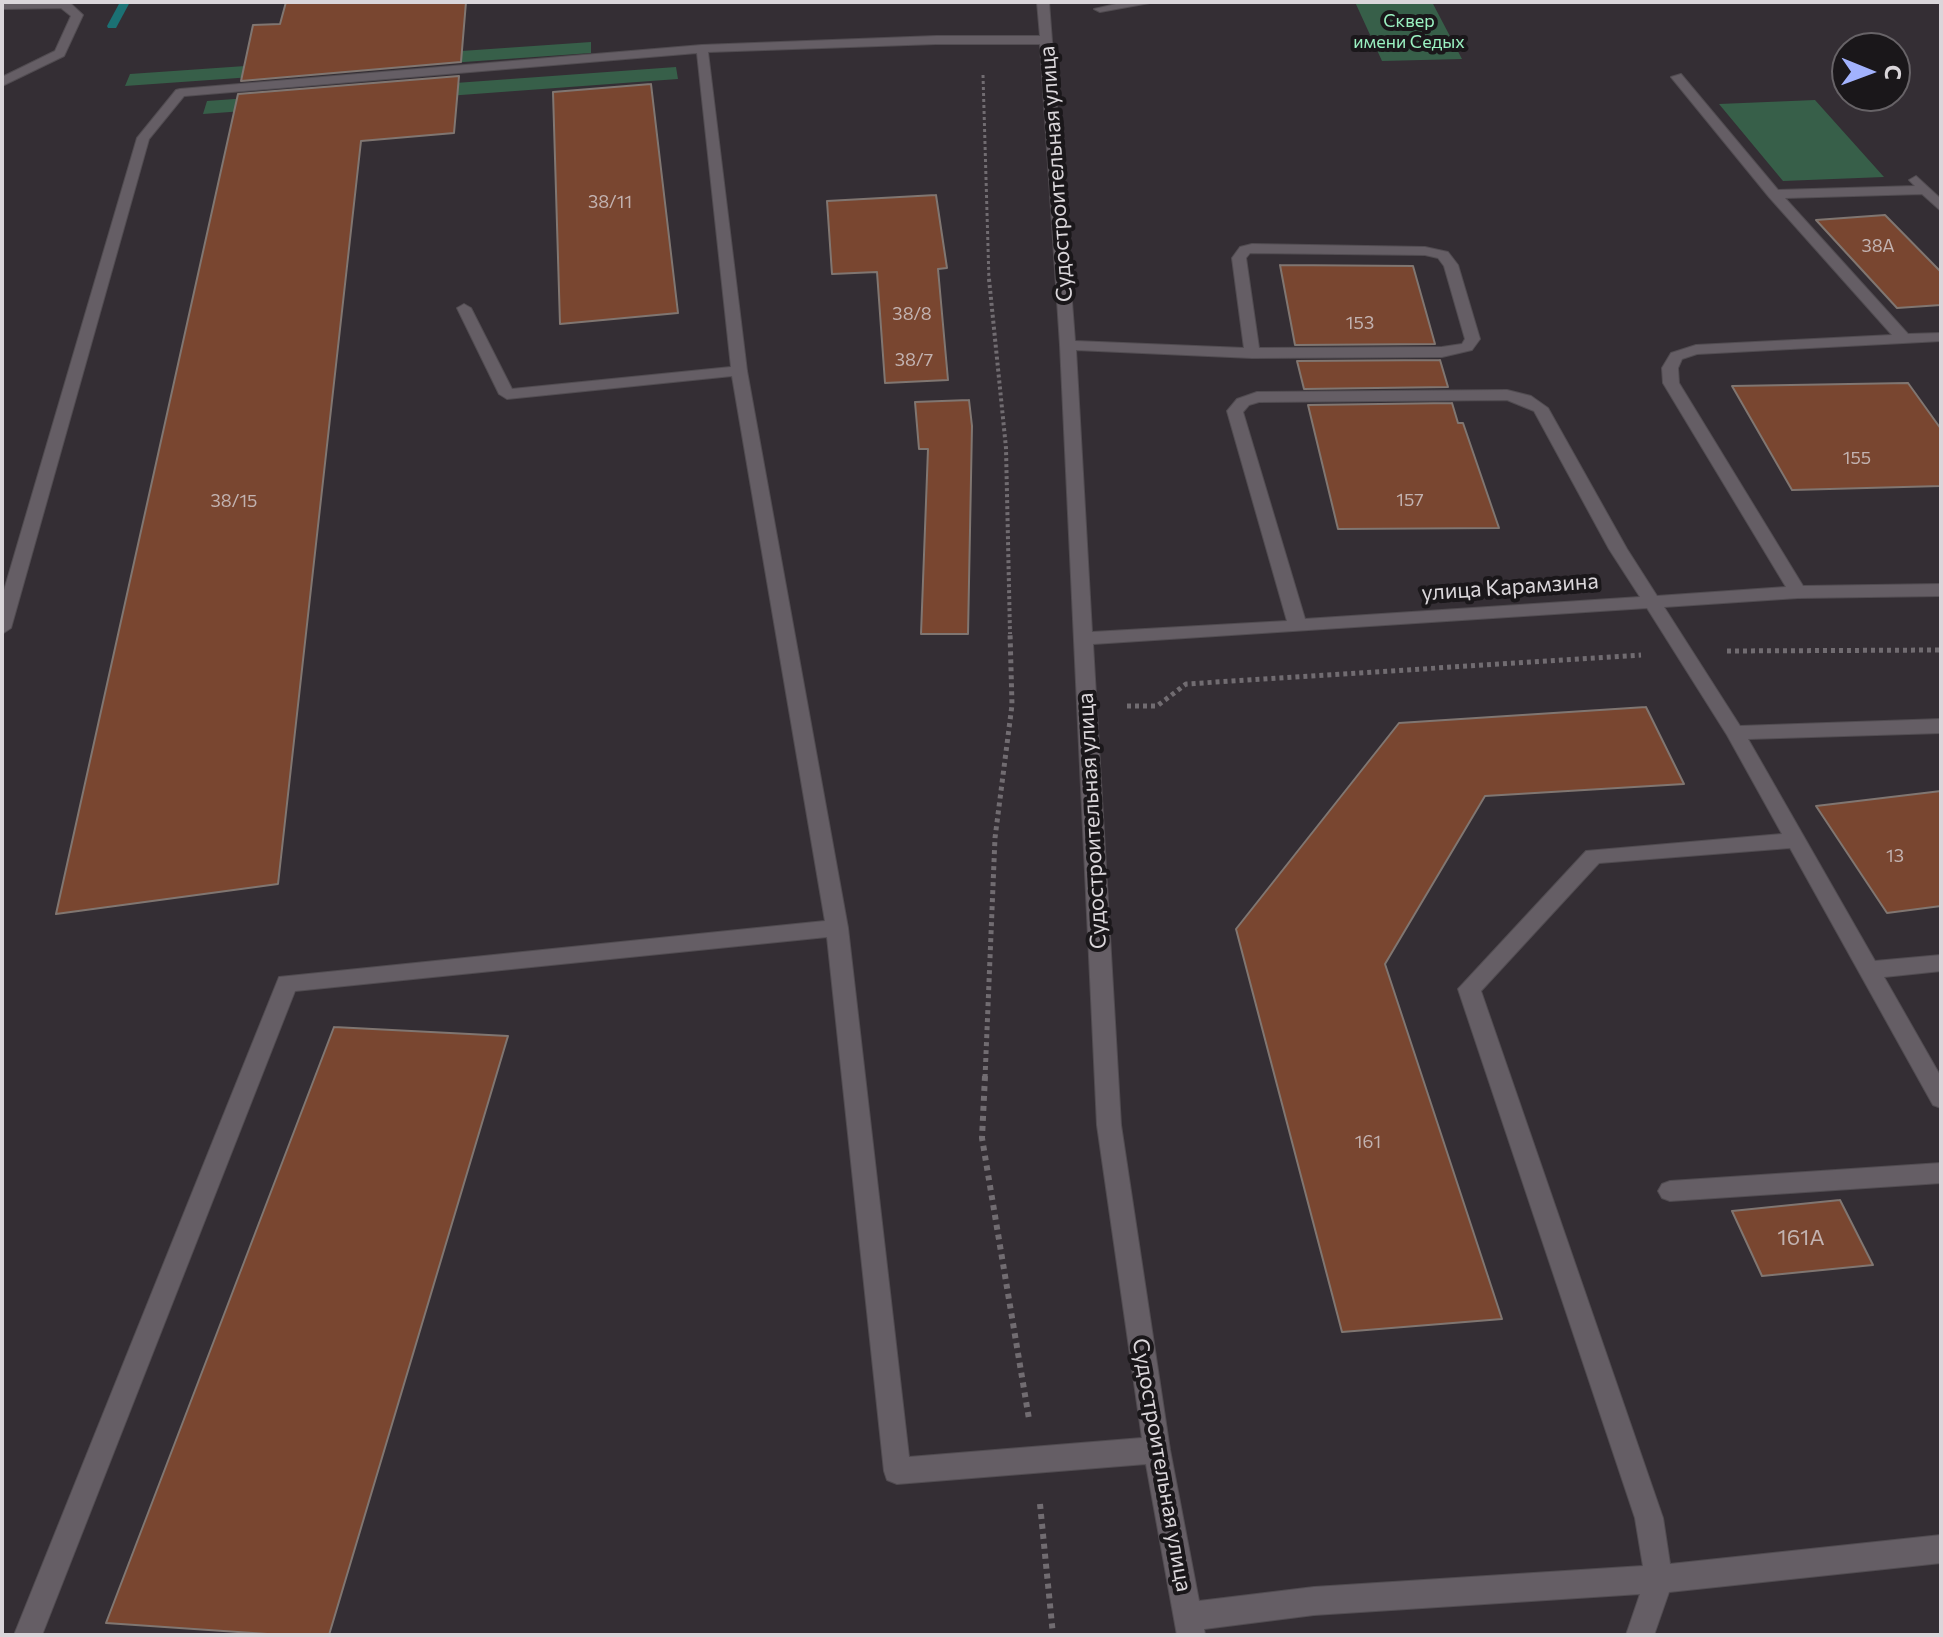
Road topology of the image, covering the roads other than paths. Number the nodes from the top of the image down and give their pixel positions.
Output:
1 (1043, 2) edge
2 (1149, 2) edge
3 (2, 6) edge
4 (1100, 9) dead end
5 (1046, 40) junction
6 (702, 49) junction
7 (1677, 77) dead end
8 (2, 82) edge
9 (1774, 194) junction
10 (1941, 207) edge
11 (464, 308) dead end
12 (1941, 337) edge
13 (1904, 339) junction
14 (1068, 345) junction
15 (1252, 353) junction
16 (739, 371) junction
17 (1941, 590) edge
18 (1798, 592) junction
19 (1652, 602) junction
20 (1298, 626) junction
21 (2, 628) edge
22 (1082, 638) junction
23 (1941, 726) edge
24 (1735, 733) junction
25 (1797, 840) junction
26 (837, 928) junction
27 (1941, 963) edge
28 (1871, 970) junction
29 (1941, 1098) edge
30 (1941, 1173) edge
31 (1670, 1191) dead end
32 (1157, 1450) junction
33 (1941, 1549) edge
34 (1659, 1579) junction
35 (1190, 1626) edge
36 (28, 1635) edge
37 (1640, 1635) edge

1 - 5 street, Судостроительная улица
2 - 4 street
3 - 8 street
5 - 6 street
5 - 14 street, Судостроительная улица
6 - 16 street
6 - 21 street
7 - 9 street
9 - 10 street
9 - 13 street
11 - 16 street
12 - 13 street
13 - 18 street
14 - 15 street
14 - 22 street, Судостроительная улица
15 - 15 street
16 - 26 street
17 - 18 street, улица Карамзина
18 - 19 street, улица Карамзина
19 - 20 street, улица Карамзина
19 - 20 street
19 - 24 street
20 - 22 street, улица Карамзина
22 - 32 street, Судостроительная улица
23 - 24 street
24 - 25 street
25 - 28 street
25 - 34 street
26 - 32 street
26 - 36 street
27 - 28 street
28 - 29 street
30 - 31 street
32 - 35 street, Судостроительная улица
33 - 34 street
34 - 35 street
34 - 37 street

